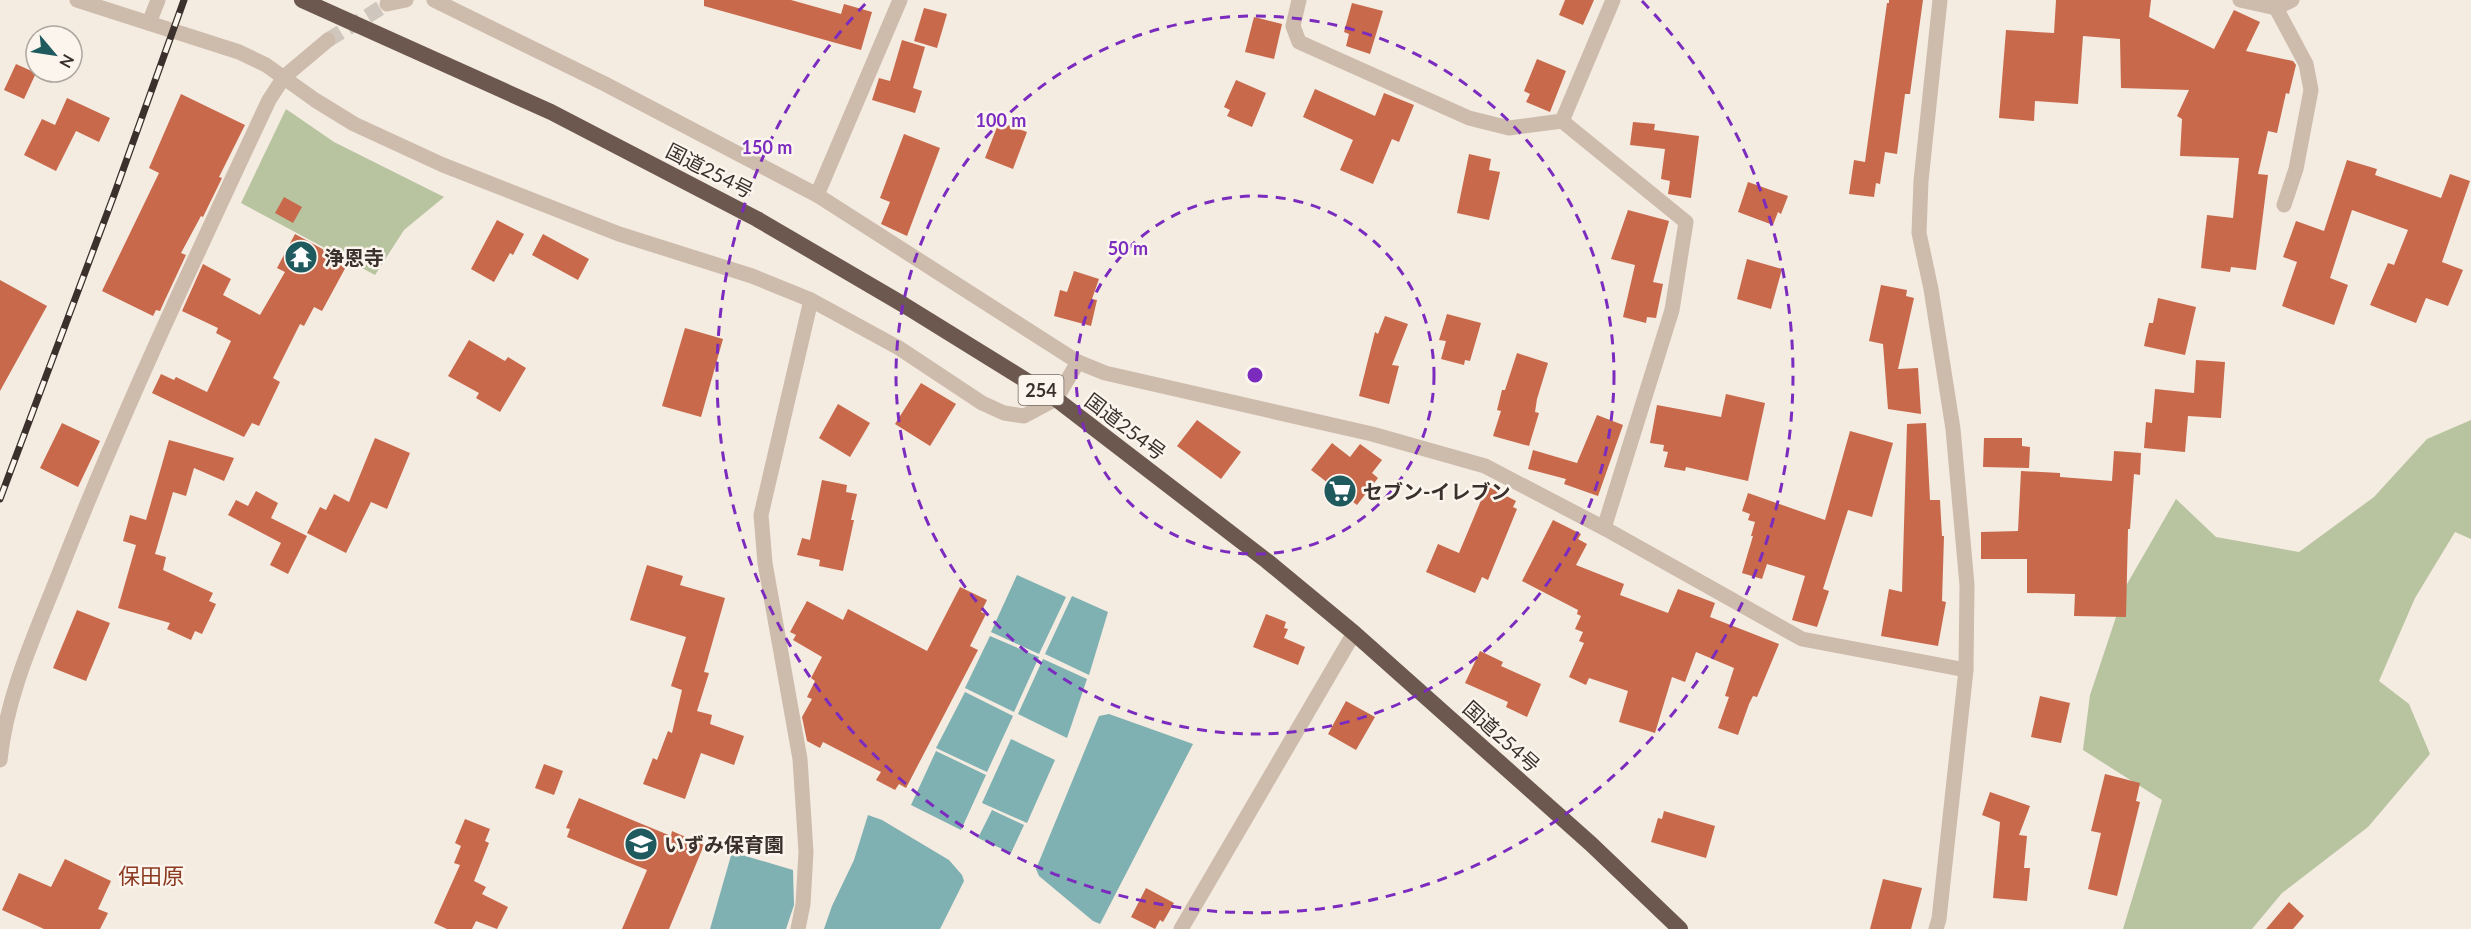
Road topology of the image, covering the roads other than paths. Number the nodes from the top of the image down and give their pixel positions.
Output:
1 (77, 0) edge
2 (158, 0) edge
3 (302, 0) edge
4 (406, 0) edge
5 (434, 0) edge
6 (900, 0) edge
7 (1299, 0) edge
8 (1613, 0) edge
9 (1940, 0) edge
10 (2240, 0) edge
11 (2292, 0) edge
12 (387, 4) dead end
13 (2276, 8) junction
14 (150, 24) junction
15 (328, 40) tunnel mouth
16 (284, 77) junction
17 (1562, 121) junction
18 (818, 195) junction
19 (2284, 205) dead end
20 (811, 300) junction
21 (1078, 362) junction
22 (1056, 399) junction
23 (1604, 528) junction
24 (1354, 633) junction
25 (1966, 670) junction
26 (0, 760) edge
27 (798, 929) edge
28 (1181, 929) edge
29 (1680, 929) edge
30 (1936, 929) edge

1 - 14 street
2 - 14 street
3 - 22 highway, 国道254号 / 254
4 - 12 street
5 - 18 street
6 - 18 street
7 - 17 street
8 - 17 street
9 - 25 street
10 - 13 street
11 - 13 street
13 - 19 street
14 - 16 street
15 - 16 street
16 - 20 street
16 - 26 street
17 - 23 street
18 - 21 street
20 - 22 street
20 - 27 street
21 - 22 street
21 - 23 street
22 - 24 highway, 国道254号 / 254
23 - 25 street
24 - 28 street
24 - 29 highway, 国道254号 / 254
25 - 30 street

